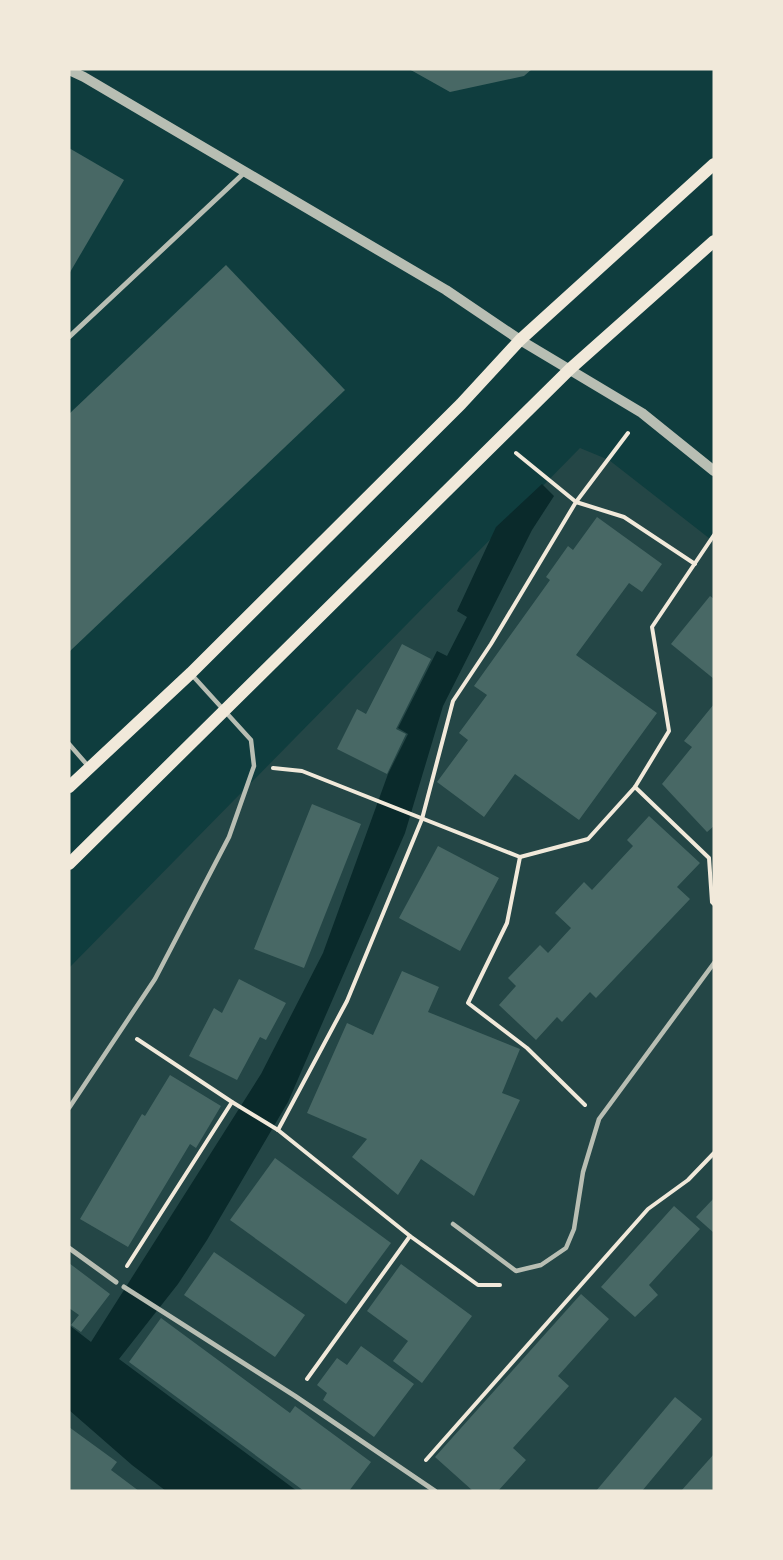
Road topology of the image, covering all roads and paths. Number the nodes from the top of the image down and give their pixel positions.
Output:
1 (69, 70) edge
2 (81, 73) edge
3 (714, 164) edge
4 (246, 171) junction
5 (714, 242) edge
6 (69, 337) edge
7 (520, 340) junction
8 (570, 369) junction
9 (642, 413) junction
10 (499, 440) junction
11 (714, 471) edge
12 (576, 502) junction
13 (714, 535) edge
14 (694, 564) junction
15 (191, 673) junction
16 (225, 711) junction
17 (69, 744) edge
18 (254, 766) junction
19 (90, 768) junction
20 (69, 787) edge
21 (635, 787) junction
22 (422, 819) junction
23 (520, 857) junction
24 (69, 864) edge
25 (714, 904) edge
26 (714, 963) edge
27 (122, 1029) junction
28 (232, 1102) junction
29 (69, 1108) edge
30 (599, 1119) junction
31 (278, 1130) junction
32 (714, 1153) edge
33 (453, 1224) dead end
34 (410, 1236) junction
35 (69, 1248) edge
36 (516, 1270) junction
37 (116, 1282) joint
38 (124, 1287) dead end
39 (295, 1396) junction
40 (412, 1476) junction
41 (435, 1491) edge

1 - 2 street
2 - 4 street
3 - 7 main road
4 - 6 street
4 - 7 street
5 - 8 main road
7 - 8 street
7 - 15 main road
8 - 9 street
8 - 10 main road
9 - 11 street
9 - 12 path
10 - 12 path
10 - 16 main road
12 - 14 path
12 - 22 path
13 - 14 path
14 - 21 path
15 - 16 lane
15 - 19 main road
16 - 18 lane
16 - 24 main road
17 - 19 lane
18 - 22 path
18 - 27 lane
19 - 20 main road
21 - 23 path
21 - 25 path
22 - 23 path
22 - 31 path
23 - 30 path
26 - 30 lane
27 - 28 path
27 - 29 lane
28 - 31 path
28 - 37 path
30 - 36 lane
31 - 34 path
32 - 40 path
33 - 36 lane
34 - 36 path
34 - 39 path
35 - 37 street
38 - 39 street
39 - 40 street
40 - 41 street

